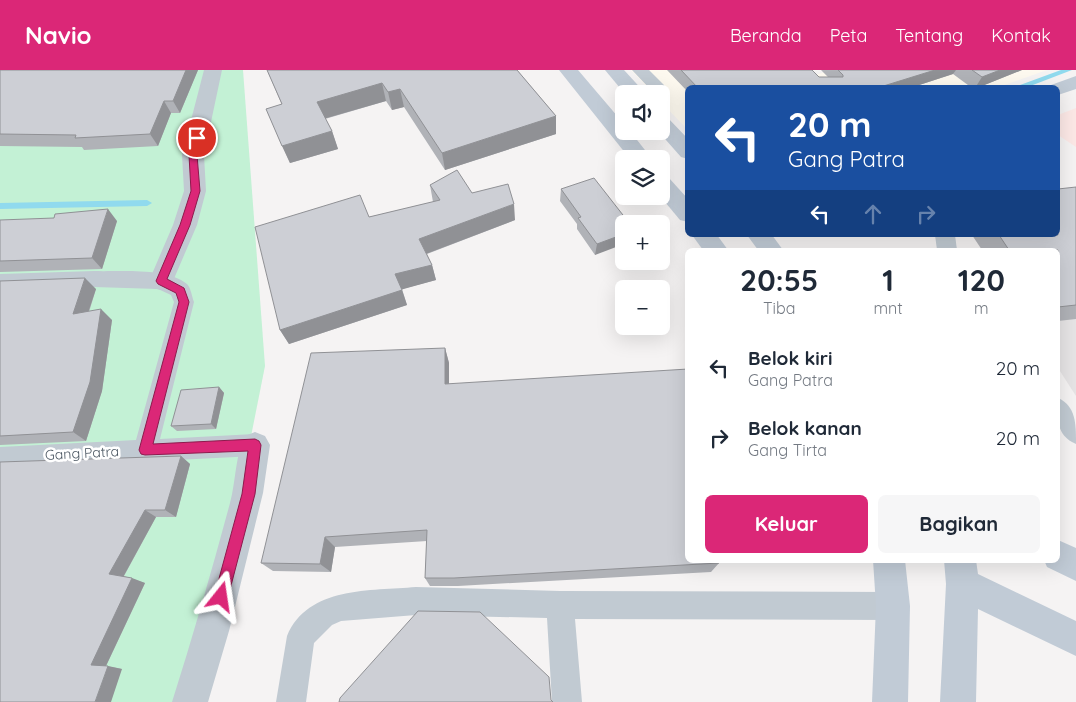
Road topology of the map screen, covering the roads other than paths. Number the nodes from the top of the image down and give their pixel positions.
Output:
1 (213, 70) edge
2 (568, 70) edge
3 (614, 70) edge
4 (640, 70) edge
5 (1076, 82) edge
6 (628, 85) edge
7 (655, 85) edge
8 (1060, 88) edge
9 (670, 132) edge
10 (685, 149) edge
11 (635, 150) edge
12 (670, 193) edge
13 (685, 211) edge
14 (706, 237) edge
15 (761, 237) edge
16 (714, 248) edge
17 (769, 248) edge
18 (161, 281) junction
19 (0, 282) edge
20 (1060, 411) edge
21 (1076, 433) edge
22 (255, 445) joint
23 (145, 450) junction
24 (0, 458) edge
25 (1060, 557) edge
26 (889, 563) edge
27 (1076, 565) edge
28 (961, 572) edge
29 (560, 605) junction
30 (893, 606) junction
31 (1076, 639) edge
32 (190, 702) edge
33 (291, 702) edge
34 (567, 702) edge
35 (890, 702) edge
36 (958, 702) edge

1 - 18 street
2 - 11 main road
3 - 6 main road
4 - 7 lane
5 - 8 main road
9 - 10 main road
12 - 13 main road
14 - 16 main road
15 - 17 main road
18 - 19 lane
18 - 23 lane
20 - 21 lane
22 - 23 lane, Gang Patra
22 - 32 street
23 - 24 lane, Gang Patra
25 - 27 main road
26 - 30 main road
28 - 31 main road
28 - 36 main road
29 - 30 lane
29 - 33 lane
29 - 34 lane
30 - 35 main road

